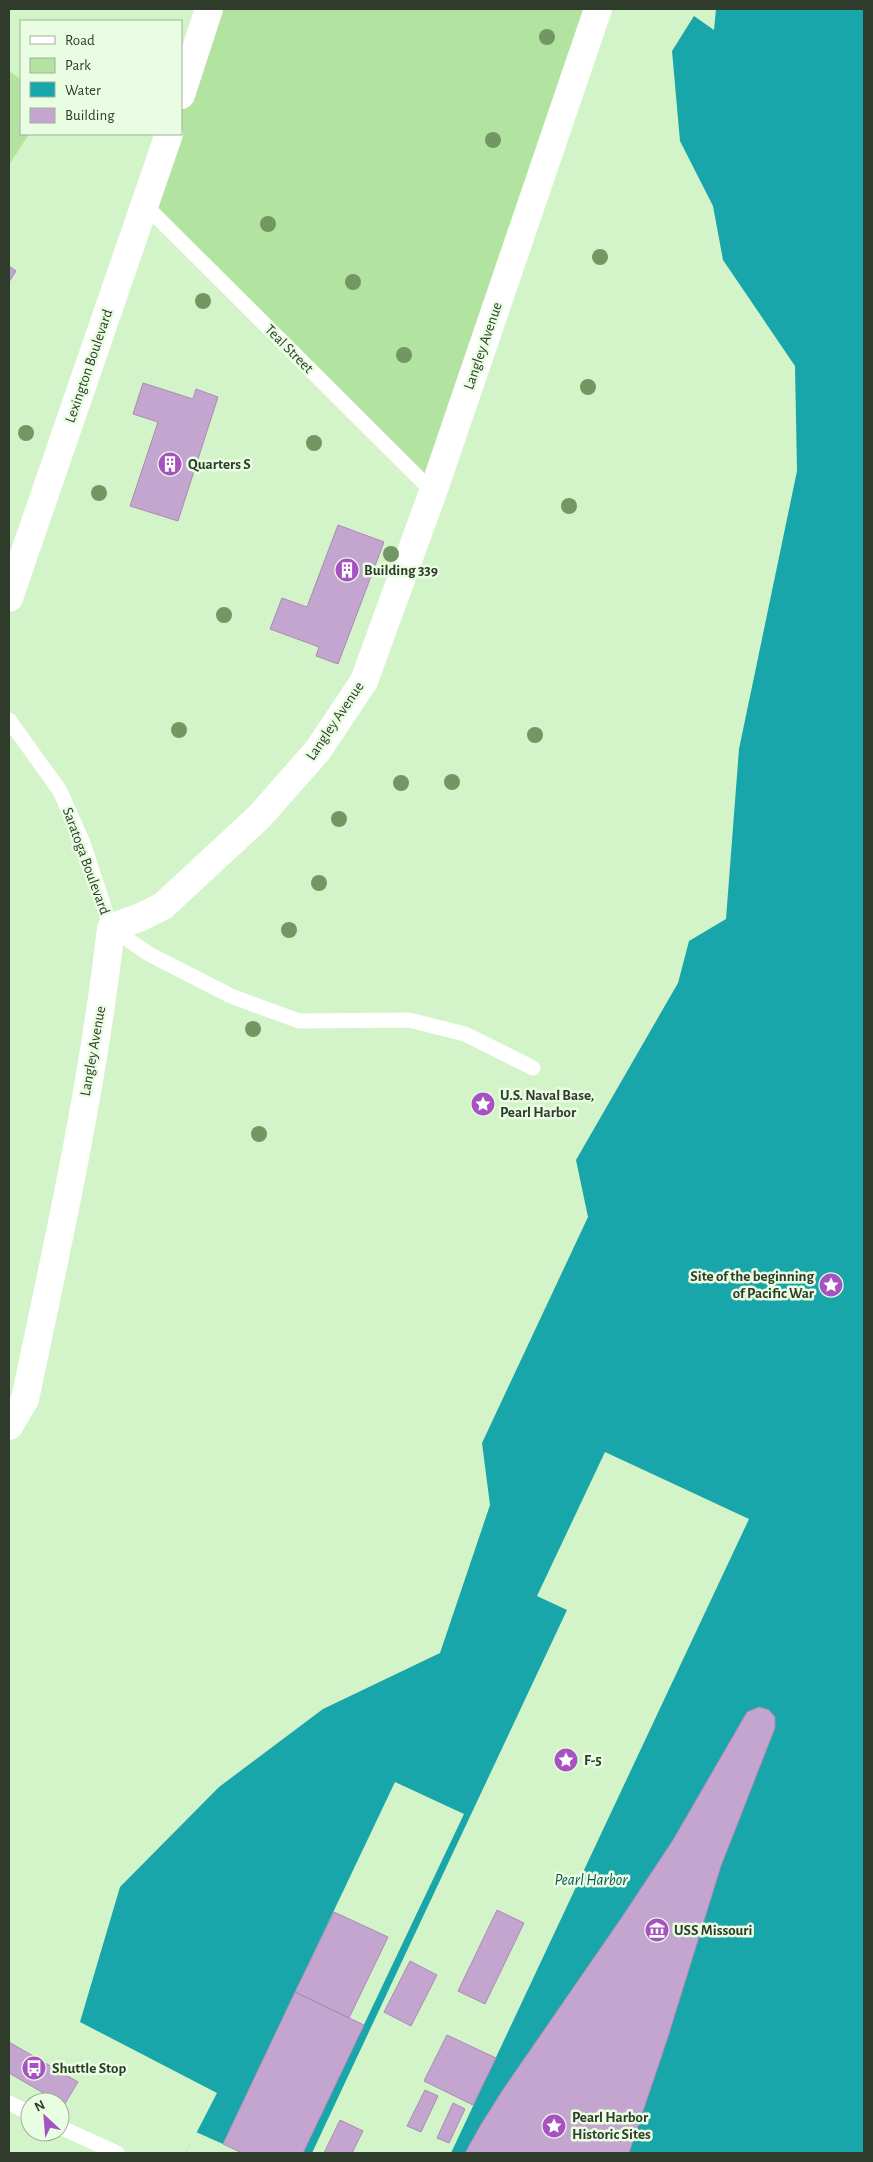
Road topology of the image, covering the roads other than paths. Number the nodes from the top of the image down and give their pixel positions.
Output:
1 (209, 9) edge
2 (598, 9) edge
3 (182, 92) edge
4 (169, 135) edge
5 (145, 206) junction
6 (433, 492) junction
7 (9, 598) edge
8 (9, 720) edge
9 (111, 928) junction
10 (533, 1068) dead end
11 (9, 1426) edge
12 (70, 2132) edge
13 (117, 2153) edge

1 - 3 street
2 - 6 street, Langley Avenue
4 - 5 street, Lexington Boulevard
5 - 6 lane, Teal Street
5 - 7 street, Lexington Boulevard
6 - 9 street, Langley Avenue
8 - 9 lane, Saratoga Boulevard
9 - 10 lane
9 - 11 street, Langley Avenue
12 - 13 lane

